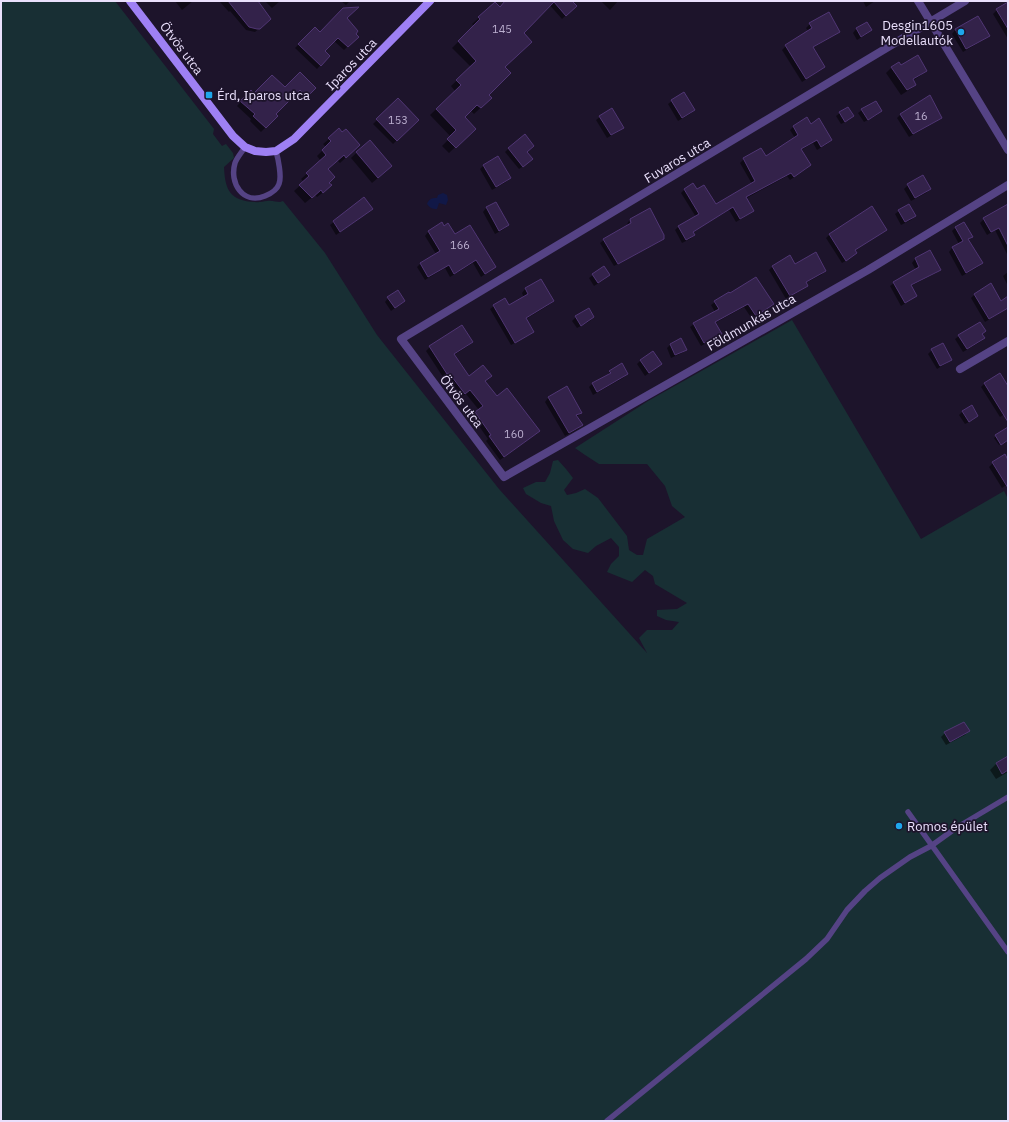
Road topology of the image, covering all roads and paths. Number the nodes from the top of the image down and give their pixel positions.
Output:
1 (130, 1) edge
2 (430, 1) edge
3 (918, 1) edge
4 (965, 1) edge
5 (931, 22) junction
6 (245, 147) junction
7 (1008, 150) edge
8 (276, 151) junction
9 (1008, 185) edge
10 (401, 339) joint
11 (1008, 341) edge
12 (960, 369) dead end
13 (504, 477) joint
14 (1008, 797) edge
15 (908, 812) dead end
16 (931, 846) junction
17 (1008, 952) edge
18 (607, 1121) edge

1 - 6 street, Ötvös utca
2 - 8 street, Iparos utca
3 - 5 street
4 - 5 street, Fuvaros utca
5 - 7 street
5 - 10 street, Fuvaros utca
6 - 8 street
6 - 8 lane
9 - 13 street, Földmunkás utca
10 - 13 street, Ötvös utca
11 - 12 street
14 - 16 lane
15 - 16 lane
16 - 17 lane
16 - 18 lane

